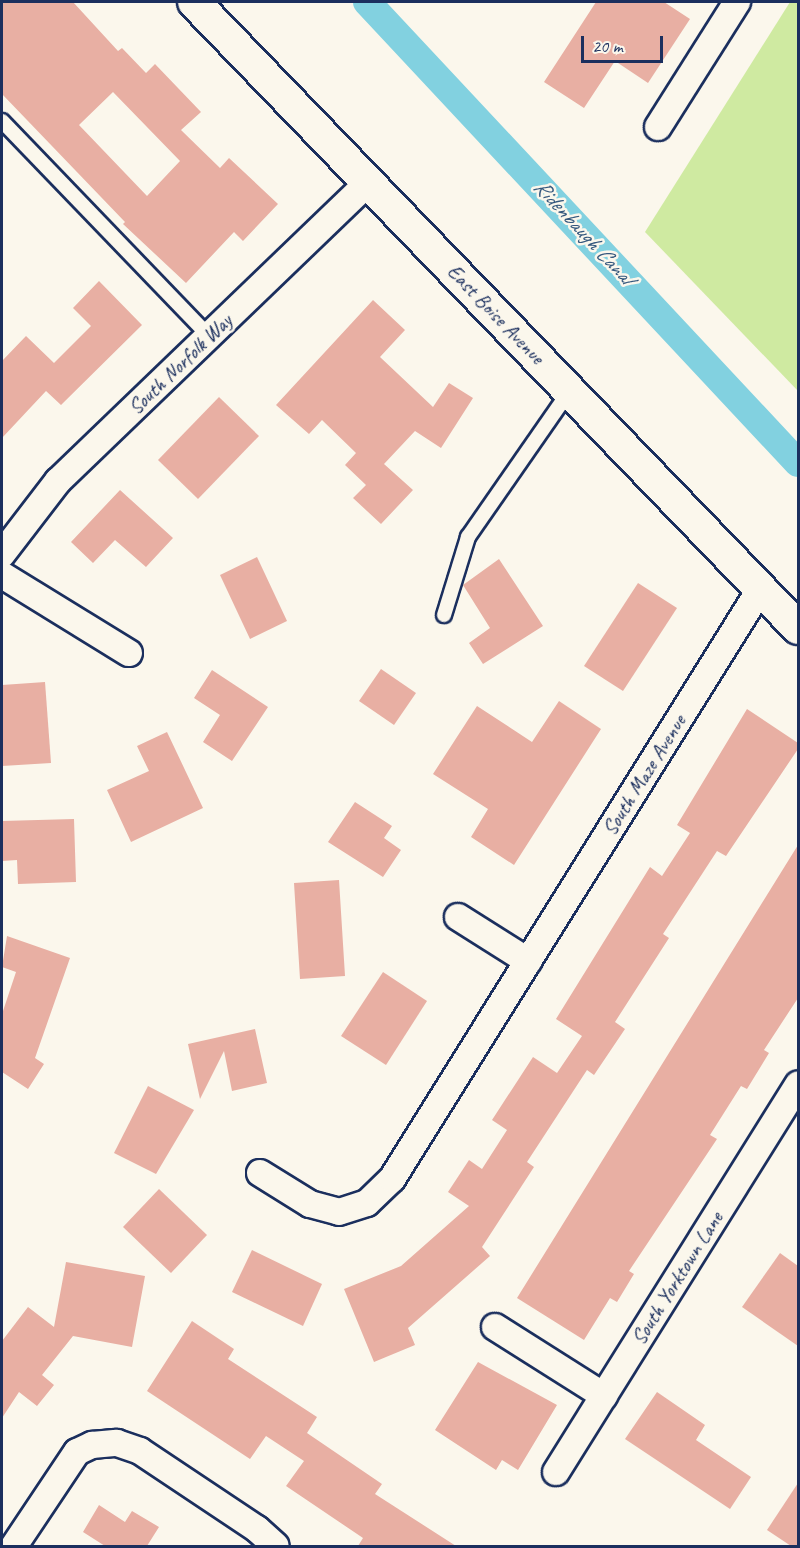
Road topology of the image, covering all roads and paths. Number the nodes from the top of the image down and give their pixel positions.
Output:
1 (194, 2) edge
2 (737, 2) edge
3 (2, 121) edge
4 (658, 127) dead end
5 (369, 182) junction
6 (209, 336) junction
7 (570, 390) junction
8 (2, 554) edge
9 (2, 575) edge
10 (761, 588) junction
11 (444, 615) dead end
12 (798, 628) edge
13 (129, 653) dead end
14 (458, 916) dead end
15 (528, 961) junction
16 (798, 1084) edge
17 (260, 1173) dead end
18 (495, 1327) dead end
19 (604, 1395) junction
20 (556, 1472) dead end
21 (14, 1546) edge
22 (276, 1546) edge

1 - 5 street, East Boise Avenue
2 - 4 street
3 - 6 lane
5 - 6 street, South Norfolk Way
5 - 7 street, East Boise Avenue
6 - 8 street, South Norfolk Way
7 - 10 street, East Boise Avenue
7 - 11 lane
9 - 13 street
10 - 12 street, East Boise Avenue
10 - 15 street, South Maze Avenue
14 - 15 street
15 - 17 street, South Maze Avenue
16 - 19 street, South Yorktown Lane
18 - 19 street
19 - 20 street, South Yorktown Lane
21 - 22 street

